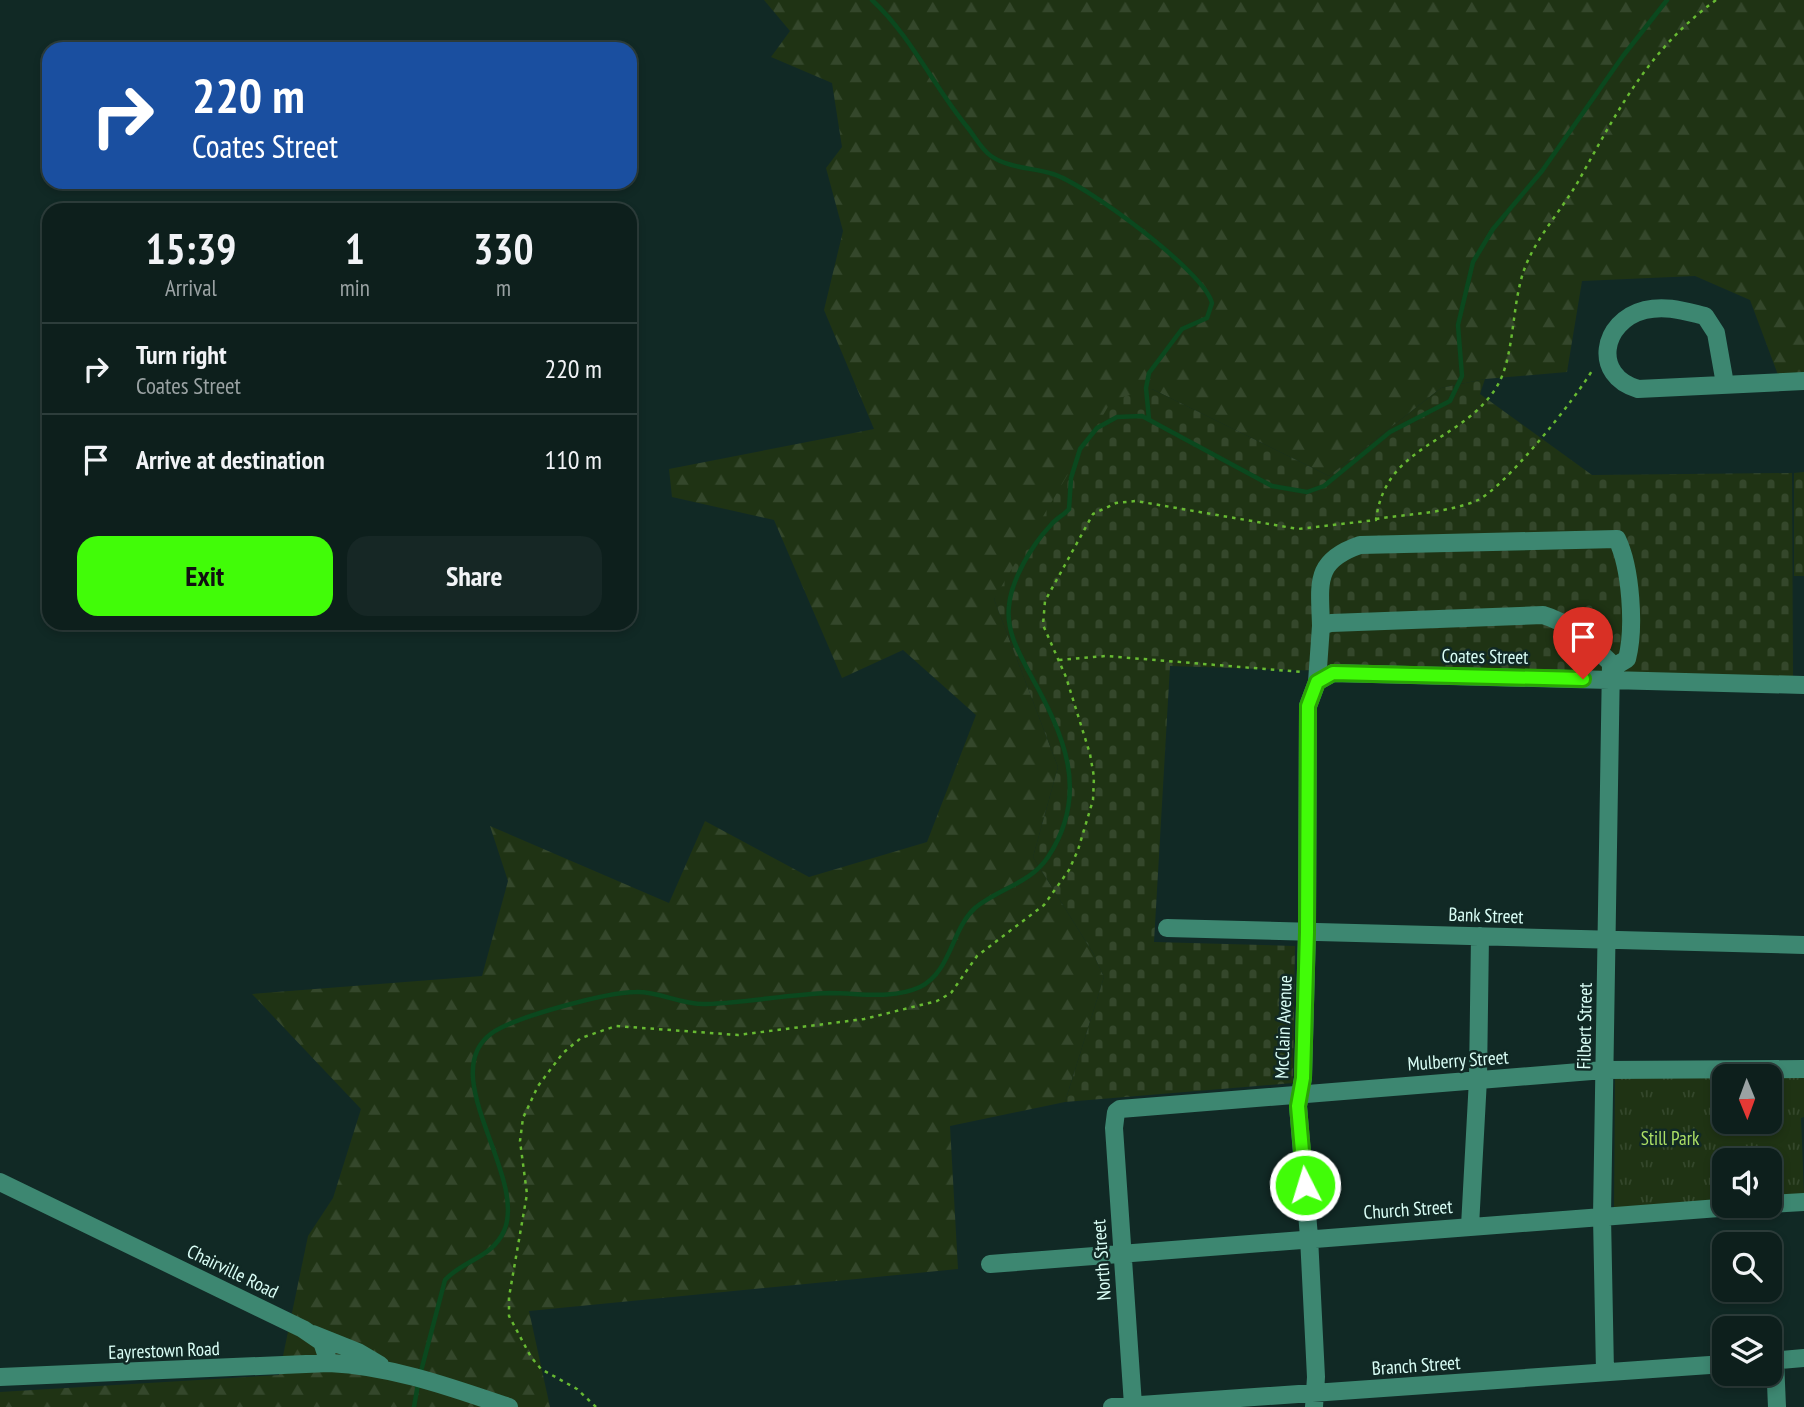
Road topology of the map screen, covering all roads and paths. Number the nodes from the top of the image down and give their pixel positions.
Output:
1 (1716, 0) edge
2 (1595, 366) dead end
3 (1804, 381) edge
4 (1725, 384) junction
5 (1376, 520) junction
6 (1321, 626) junction
7 (1059, 660) junction
8 (1611, 674) junction
9 (1322, 678) junction
10 (1804, 685) edge
11 (1167, 928) dead end
12 (1307, 932) junction
13 (1480, 936) junction
14 (1606, 940) junction
15 (1804, 945) edge
16 (1804, 1069) edge
17 (1604, 1070) junction
18 (1478, 1079) junction
19 (1300, 1093) junction
20 (1116, 1112) joint
21 (0, 1182) edge
22 (1804, 1202) edge
23 (1782, 1203) edge
24 (1712, 1208) edge
25 (1602, 1216) junction
26 (1471, 1226) junction
27 (1309, 1237) junction
28 (1121, 1254) junction
29 (990, 1264) dead end
30 (312, 1334) junction
31 (1804, 1358) edge
32 (1782, 1359) edge
33 (330, 1363) junction
34 (1712, 1365) edge
35 (393, 1371) junction
36 (1605, 1372) junction
37 (0, 1377) edge
38 (1775, 1386) edge
39 (1314, 1400) edge
40 (1144, 1406) edge
41 (509, 1407) edge
42 (596, 1407) edge
43 (1112, 1407) edge
44 (1777, 1407) edge

1 - 5 path
2 - 5 path
3 - 4 street
4 - 4 street
5 - 7 path
6 - 8 street
6 - 8 street, McClain Avenue
6 - 9 street, McClain Avenue
7 - 9 path
7 - 42 path
8 - 9 street, Coates Street
8 - 10 street, Coates Street
8 - 14 street, Filbert Street
9 - 12 street, McClain Avenue
11 - 12 street, Bank Street
12 - 13 street, Bank Street
12 - 19 street, McClain Avenue
13 - 14 street, Bank Street
13 - 18 street
14 - 15 street, Bank Street
14 - 17 street, Filbert Street
16 - 17 street, Mulberry Street
17 - 18 street, Mulberry Street
17 - 25 street, Filbert Street
18 - 19 street, Mulberry Street
18 - 26 street
19 - 20 street, Mulberry Street
19 - 27 street, McClain Avenue
20 - 28 street, North Street
21 - 30 street, Chairville Road
22 - 23 street
24 - 25 street, Church Street
25 - 26 street, Church Street
25 - 36 street, Filbert Street
26 - 27 street, Church Street
27 - 28 street, Church Street
27 - 39 street, McClain Avenue
28 - 29 street, Church Street
28 - 40 street, North Street
30 - 33 street
30 - 35 street, Chairville Road
31 - 32 street
33 - 35 street
33 - 37 street, Eayrestown Road
34 - 36 street, Branch Street
35 - 41 street
36 - 39 street, Branch Street
38 - 44 street
39 - 40 street, Branch Street
40 - 43 street, Branch Street

